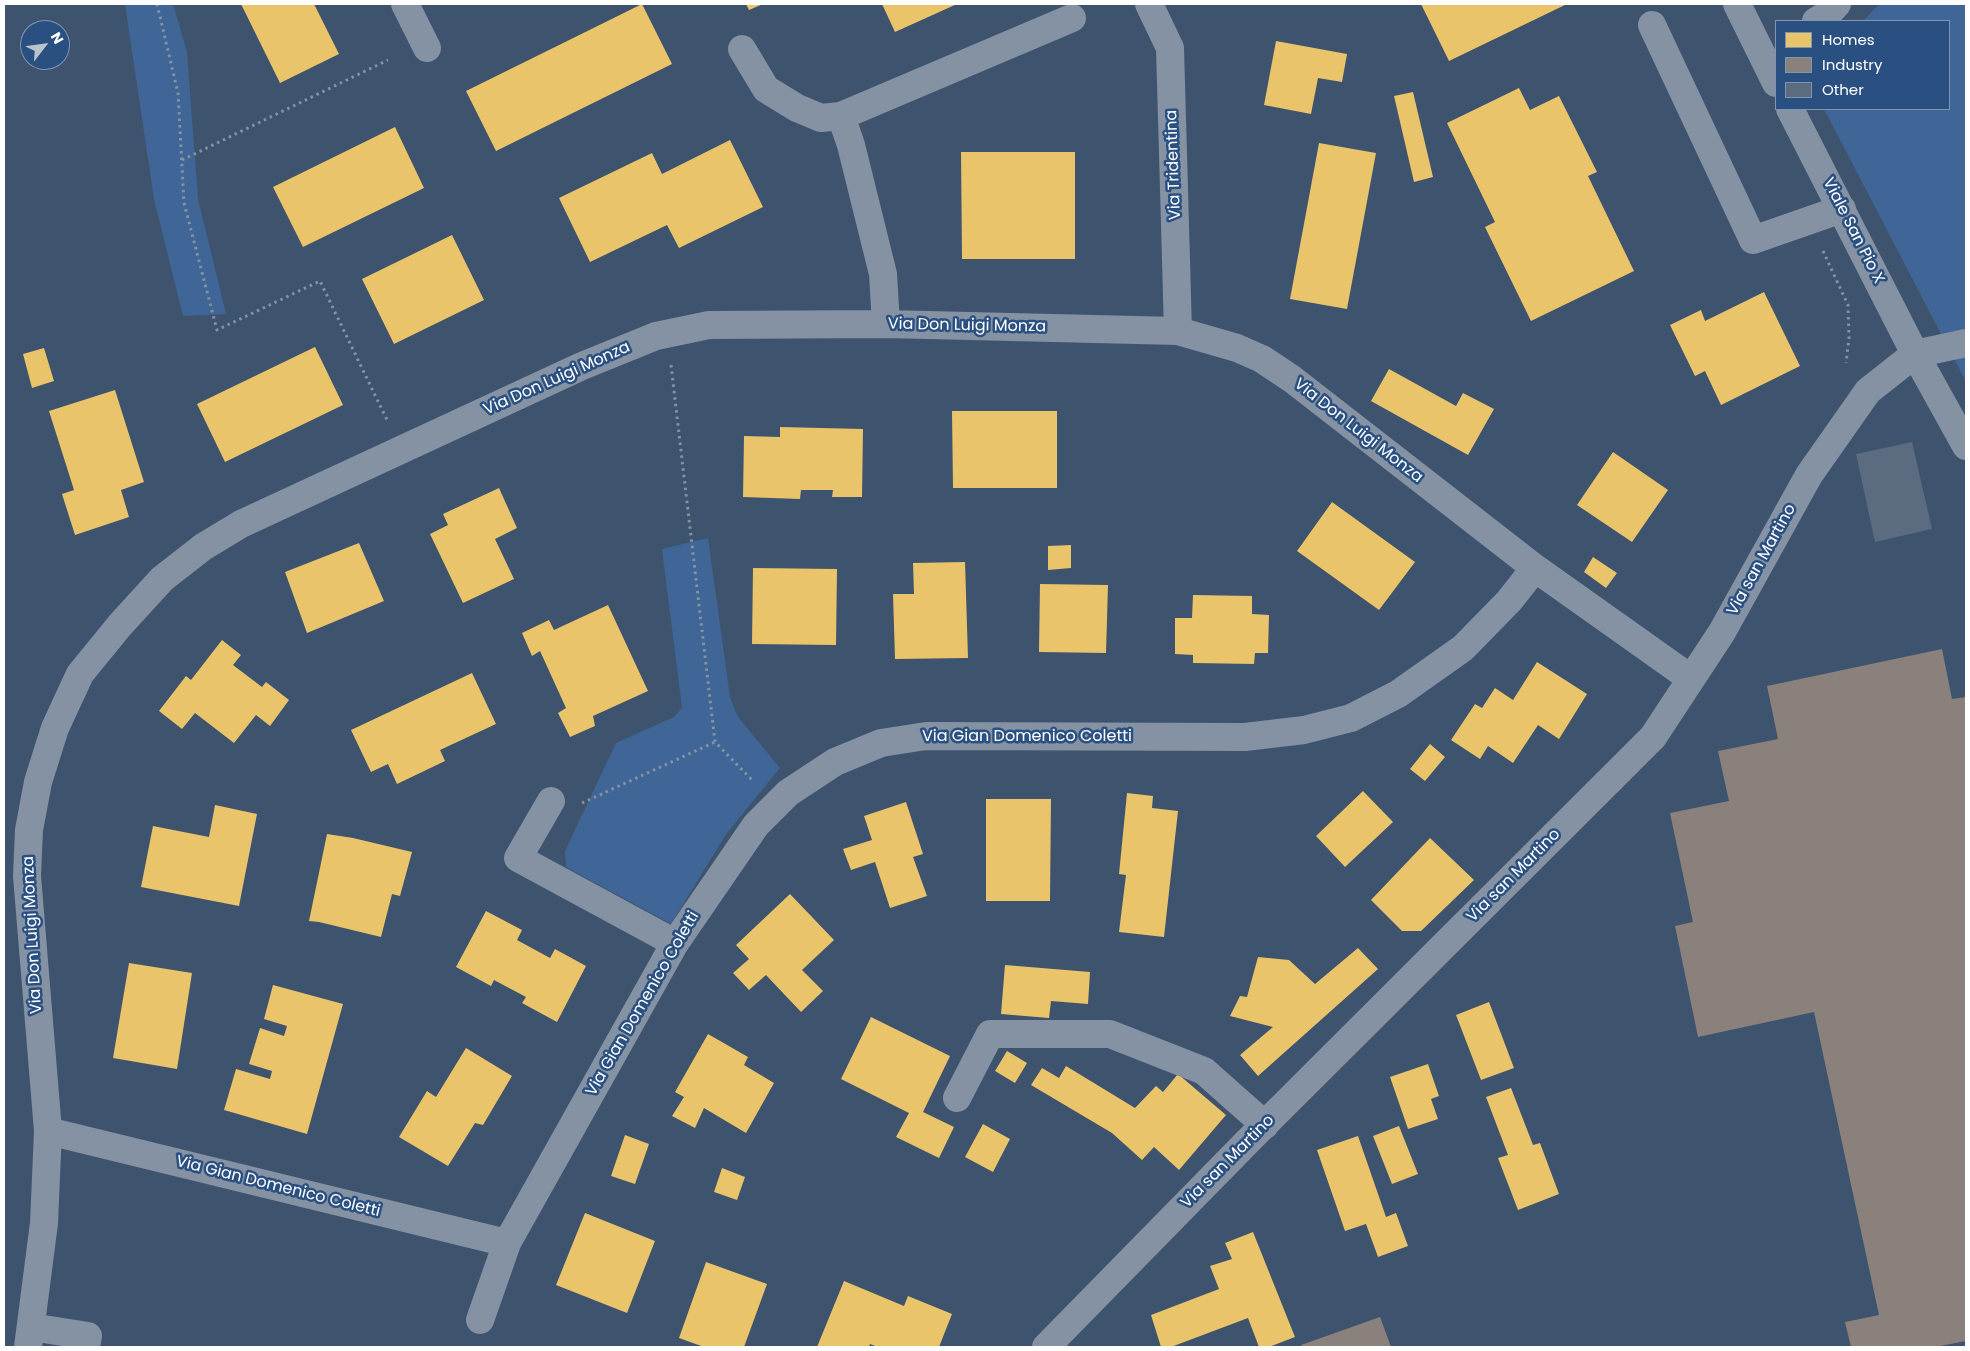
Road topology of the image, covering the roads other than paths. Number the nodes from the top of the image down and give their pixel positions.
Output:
1 (405, 4) edge
2 (1149, 4) edge
3 (1737, 4) edge
4 (1837, 4) edge
5 (1072, 18) dead end
6 (1818, 20) edge
7 (1652, 25) dead end
8 (426, 48) dead end
9 (742, 49) dead end
10 (1769, 50) edge
11 (1775, 77) edge
12 (1791, 110) edge
13 (841, 116) junction
14 (1842, 210) junction
15 (886, 324) junction
16 (1178, 331) junction
17 (1966, 343) edge
18 (1915, 354) junction
19 (1966, 446) edge
20 (1535, 568) junction
21 (1690, 678) junction
22 (551, 801) road end
23 (675, 942) junction
24 (957, 1098) dead end
25 (1265, 1125) junction
26 (48, 1131) junction
27 (507, 1243) junction
28 (480, 1320) dead end
29 (29, 1337) edge
30 (86, 1347) edge
31 (1046, 1347) edge

1 - 8 street
2 - 16 street, Via Tridentina
3 - 10 street
4 - 6 street
5 - 13 street
7 - 14 street
9 - 13 street
10 - 11 street
12 - 14 street, Viale San Pio X
13 - 15 street
14 - 18 street, Viale San Pio X
15 - 16 street, Via Don Luigi Monza
15 - 26 street, Via Don Luigi Monza
16 - 20 street, Via Don Luigi Monza
17 - 18 street
18 - 19 street, Viale San Pio X
18 - 21 street, Via san Martino
20 - 21 street, Via Don Luigi Monza
20 - 23 street, Via Gian Domenico Coletti
21 - 25 street, Via san Martino
22 - 23 street
23 - 27 street, Via Gian Domenico Coletti
24 - 25 street
25 - 31 street, Via san Martino
26 - 27 street, Via Gian Domenico Coletti
26 - 29 street, Via Don Luigi Monza
27 - 28 street
29 - 30 street

